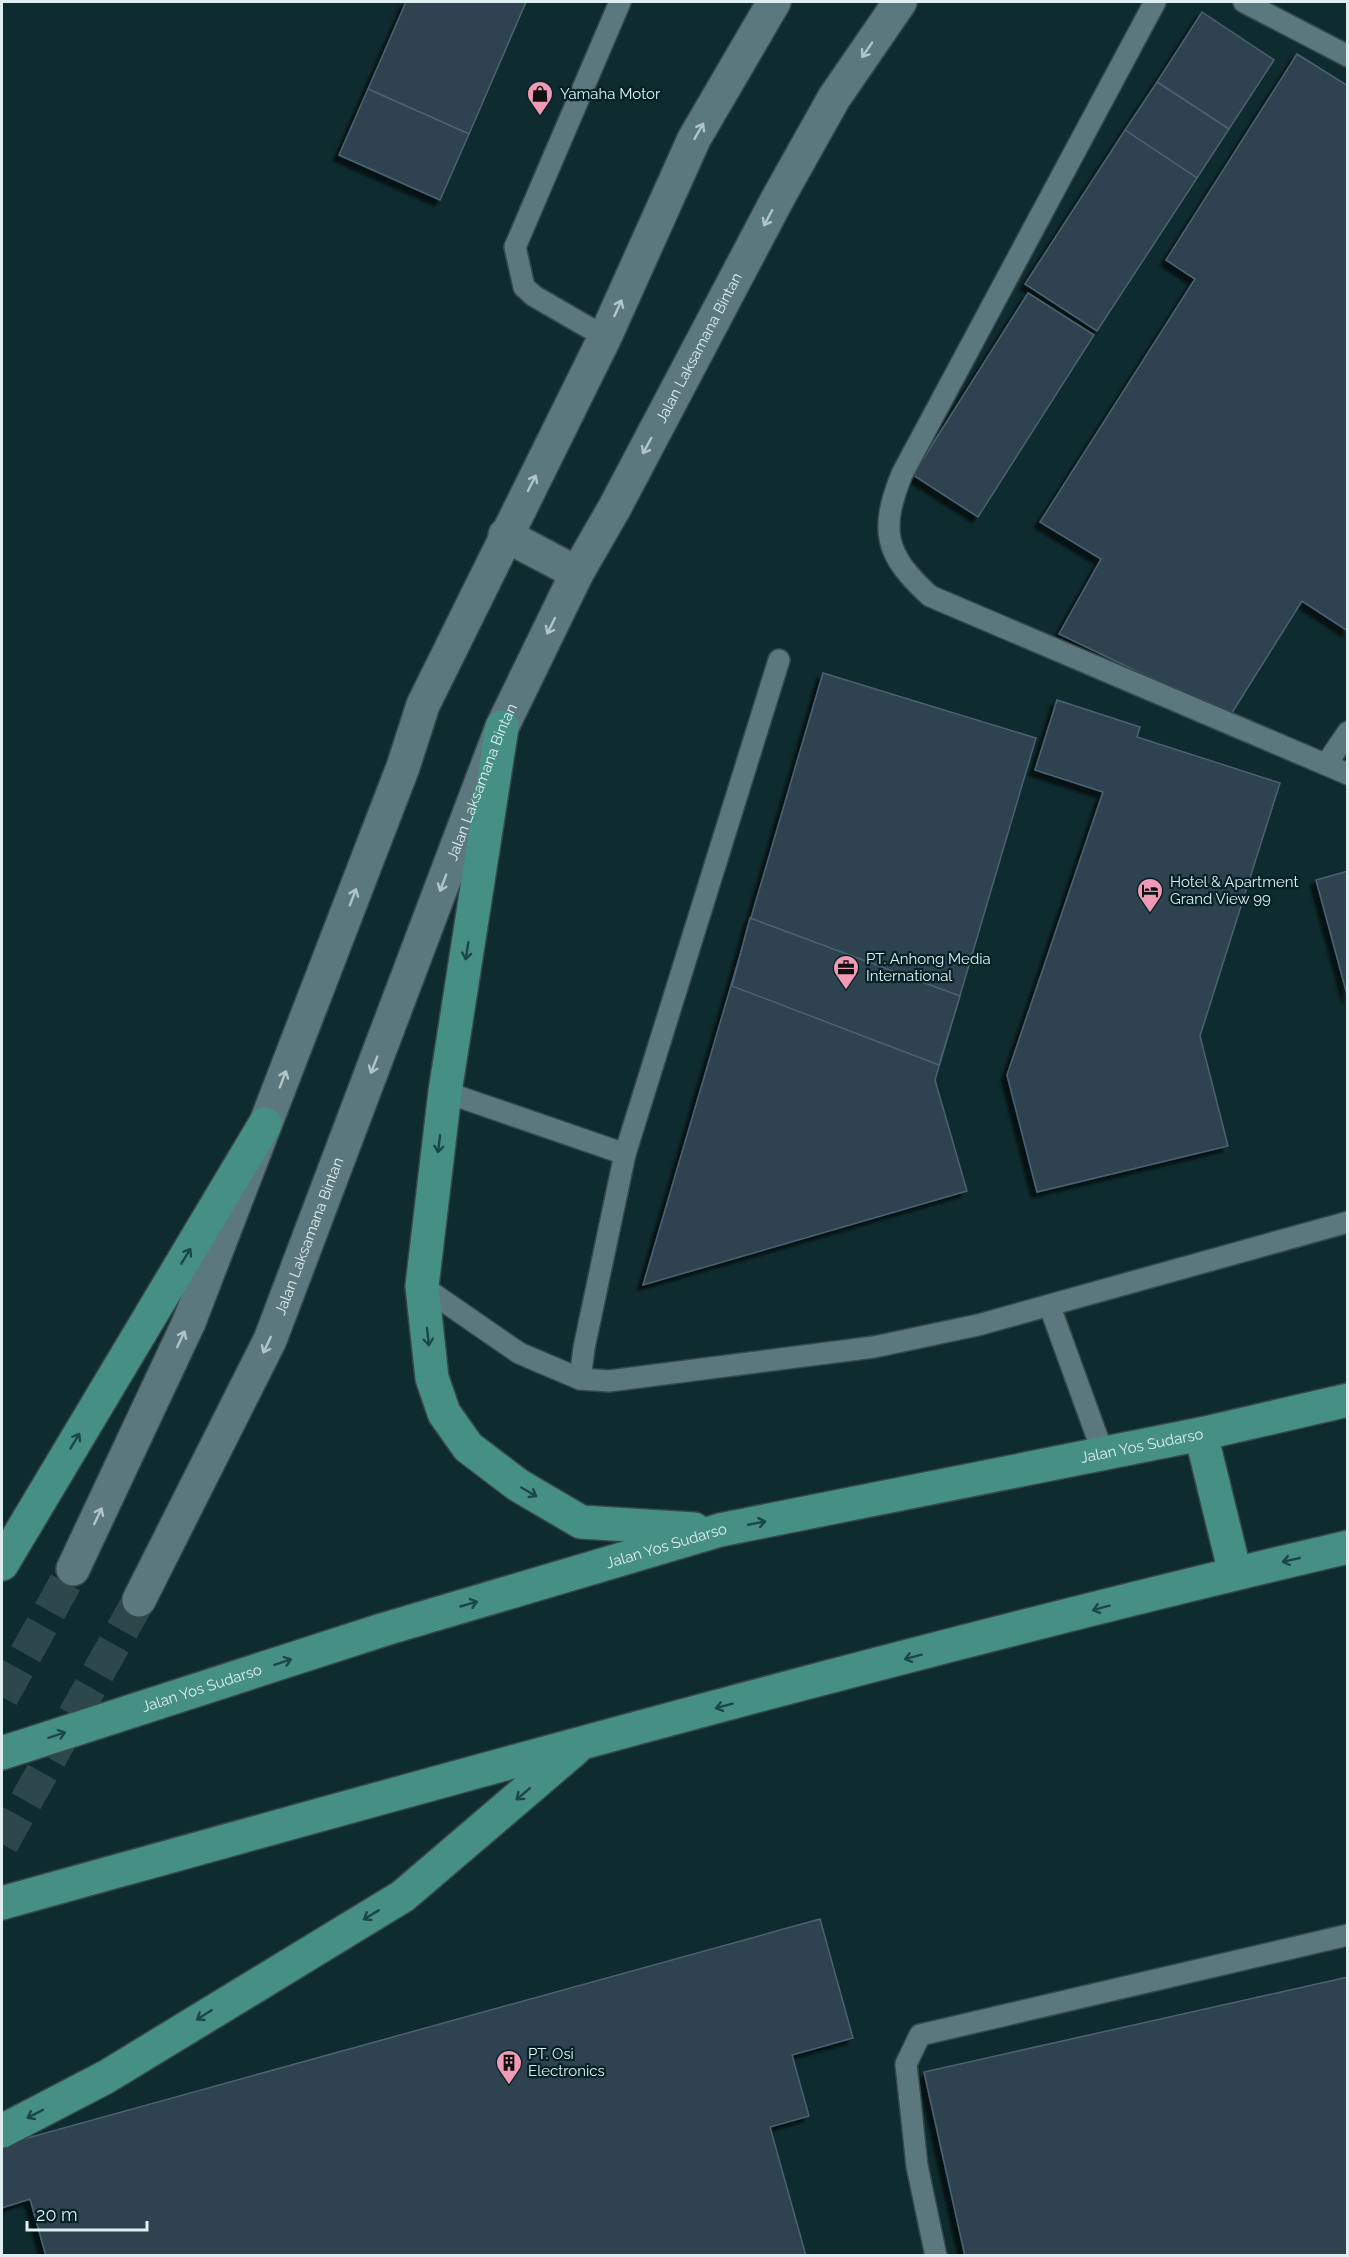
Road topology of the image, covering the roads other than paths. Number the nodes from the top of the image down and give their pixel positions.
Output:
1 (620, 2) edge
2 (774, 2) edge
3 (900, 2) edge
4 (1155, 2) edge
5 (1244, 2) edge
6 (1347, 56) edge
7 (605, 337) junction
8 (505, 535) junction
9 (577, 573) junction
10 (779, 660) dead end
11 (502, 727) junction
12 (1347, 732) edge
13 (1327, 763) junction
14 (1347, 774) edge
15 (445, 1092) junction
16 (265, 1124) junction
17 (625, 1154) junction
18 (1347, 1222) edge
19 (422, 1286) junction
20 (1050, 1307) junction
21 (580, 1379) junction
22 (1347, 1400) edge
23 (1202, 1434) junction
24 (1103, 1454) junction
25 (720, 1530) junction
26 (1347, 1547) edge
27 (2, 1564) edge
28 (74, 1569) tunnel mouth
29 (1235, 1573) junction
30 (139, 1600) tunnel mouth
31 (583, 1742) junction
32 (2, 1753) edge
33 (2, 1904) edge
34 (1347, 1935) edge
35 (2, 2131) edge
36 (936, 2256) edge

1 - 7 lane
7 -> 2 main road
3 -> 9 main road, Jalan Laksamana Bintan
4 - 13 lane
5 - 6 lane
8 -> 7 main road
8 - 9 main road
16 -> 8 main road
9 -> 11 main road, Jalan Laksamana Bintan
10 - 17 lane
11 -> 15 main road
11 -> 30 main road, Jalan Laksamana Bintan
12 - 13 lane
13 - 14 lane
15 - 17 lane
15 -> 19 main road
27 -> 16 main road
28 -> 16 main road
17 - 21 lane
18 - 20 lane
19 - 21 lane
19 -> 25 main road
20 - 21 lane
20 - 24 lane
22 - 23 main road, Jalan Yos Sudarso
23 - 24 main road, Jalan Yos Sudarso
23 - 29 main road
25 -> 24 main road, Jalan Yos Sudarso
32 -> 25 main road, Jalan Yos Sudarso
26 -> 29 main road
29 -> 31 main road
31 - 33 main road
31 -> 35 main road
34 - 36 lane

